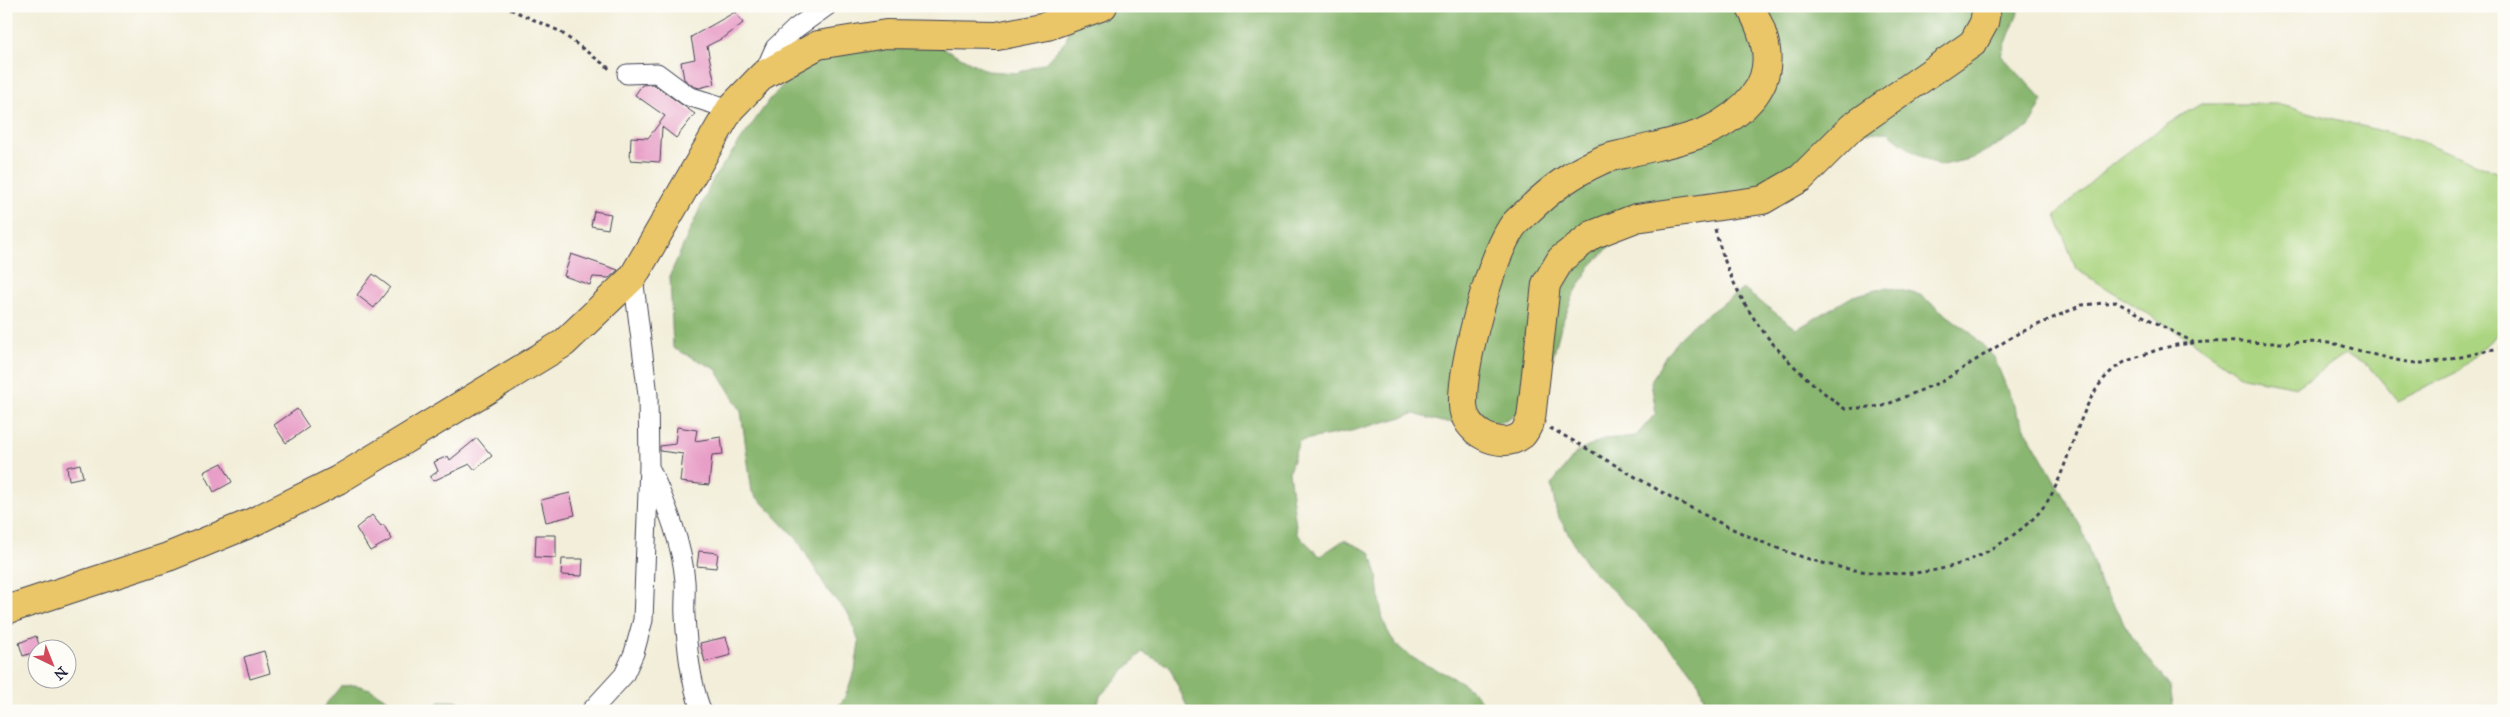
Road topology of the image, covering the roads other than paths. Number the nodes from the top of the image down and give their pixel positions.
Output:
1 (827, 6) edge
2 (1103, 6) edge
3 (1750, 6) edge
4 (1987, 6) edge
5 (627, 74) road end
6 (763, 75) junction
7 (730, 109) junction
8 (633, 277) junction
9 (649, 466) junction
10 (6, 610) edge
11 (701, 710) edge
12 (591, 711) edge

1 - 6 street
2 - 6 highway
3 - 4 highway
5 - 7 street
6 - 7 highway
7 - 8 highway
8 - 9 street
8 - 10 highway
9 - 11 street
9 - 12 street

